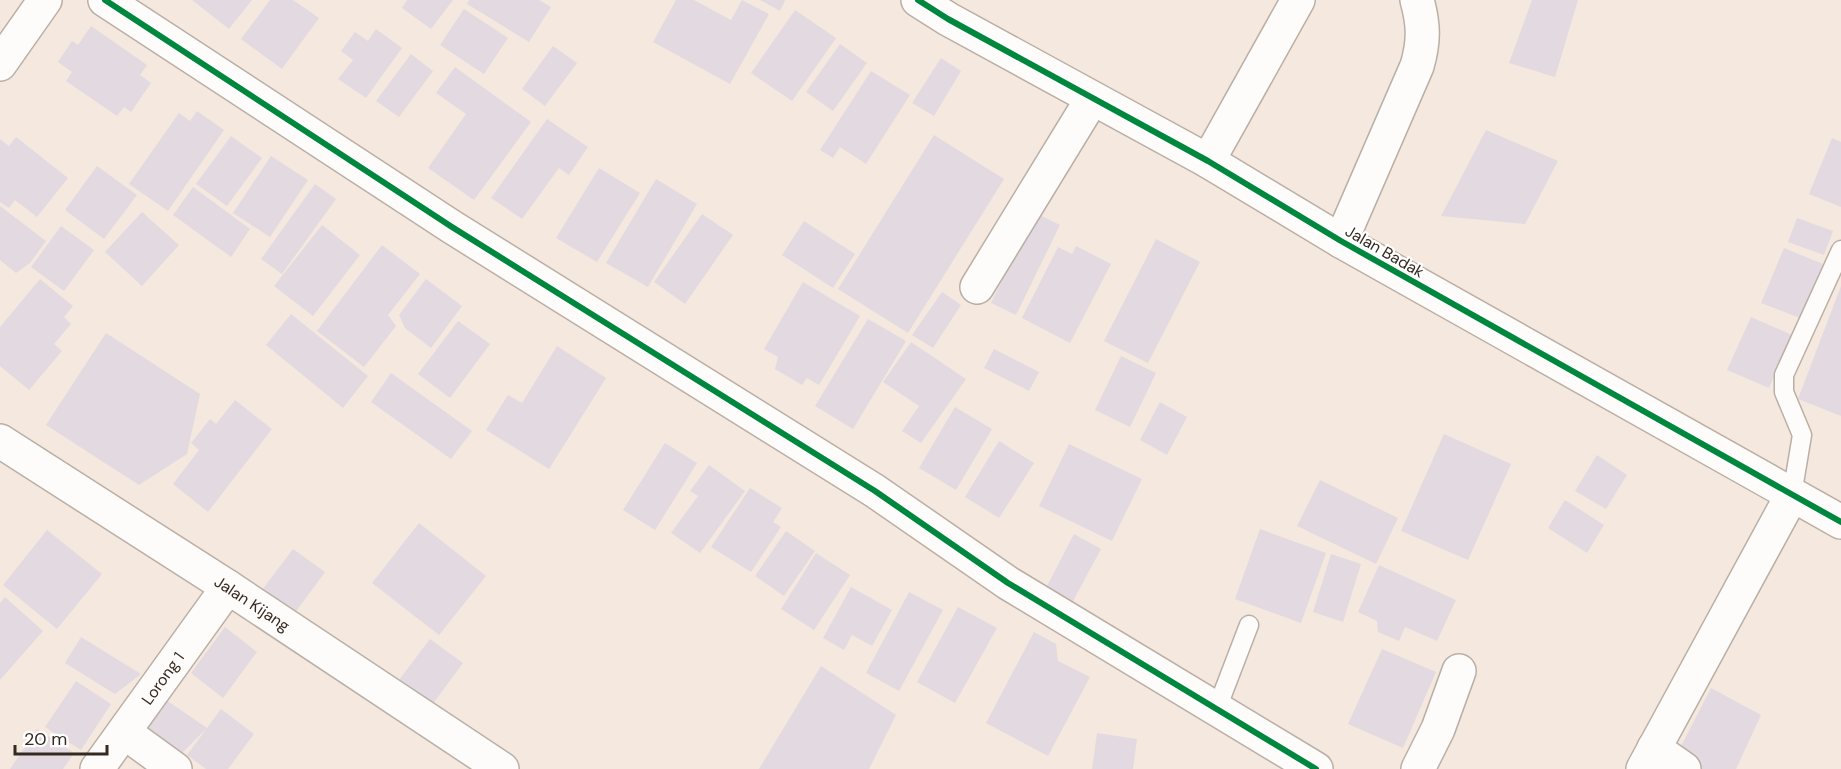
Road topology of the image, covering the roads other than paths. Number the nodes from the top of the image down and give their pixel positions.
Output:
1 (45, 0) edge
2 (105, 0) edge
3 (918, 0) edge
4 (1298, 0) edge
5 (1417, 0) edge
6 (955, 10) edge
7 (0, 64) edge
8 (1092, 99) junction
9 (1208, 161) junction
10 (1341, 242) junction
11 (1841, 250) edge
12 (977, 287) dead end
13 (0, 441) edge
14 (1792, 495) junction
15 (1841, 522) edge
16 (228, 587) junction
17 (1249, 625) dead end
18 (1459, 671) dead end
19 (1216, 711) junction
20 (124, 732) junction
21 (1648, 758) edge
22 (97, 769) edge
23 (175, 769) edge
24 (502, 769) edge
25 (1316, 769) edge
26 (1418, 769) edge
27 (1684, 769) edge

1 - 7 street
2 - 19 street
3 - 6 street, Jalan Badak
4 - 9 street
5 - 10 street
6 - 8 street, Jalan Badak
8 - 9 street, Jalan Badak
8 - 12 street
9 - 10 street, Jalan Badak
10 - 14 street, Jalan Badak
11 - 14 lane
13 - 16 street, Jalan Kijang
14 - 15 street, Jalan Badak
14 - 21 street
16 - 20 street, Lorong 1
16 - 24 street, Jalan Kijang
17 - 19 lane
18 - 26 street
19 - 25 street
20 - 22 street, Lorong 1
20 - 23 street
21 - 27 street

